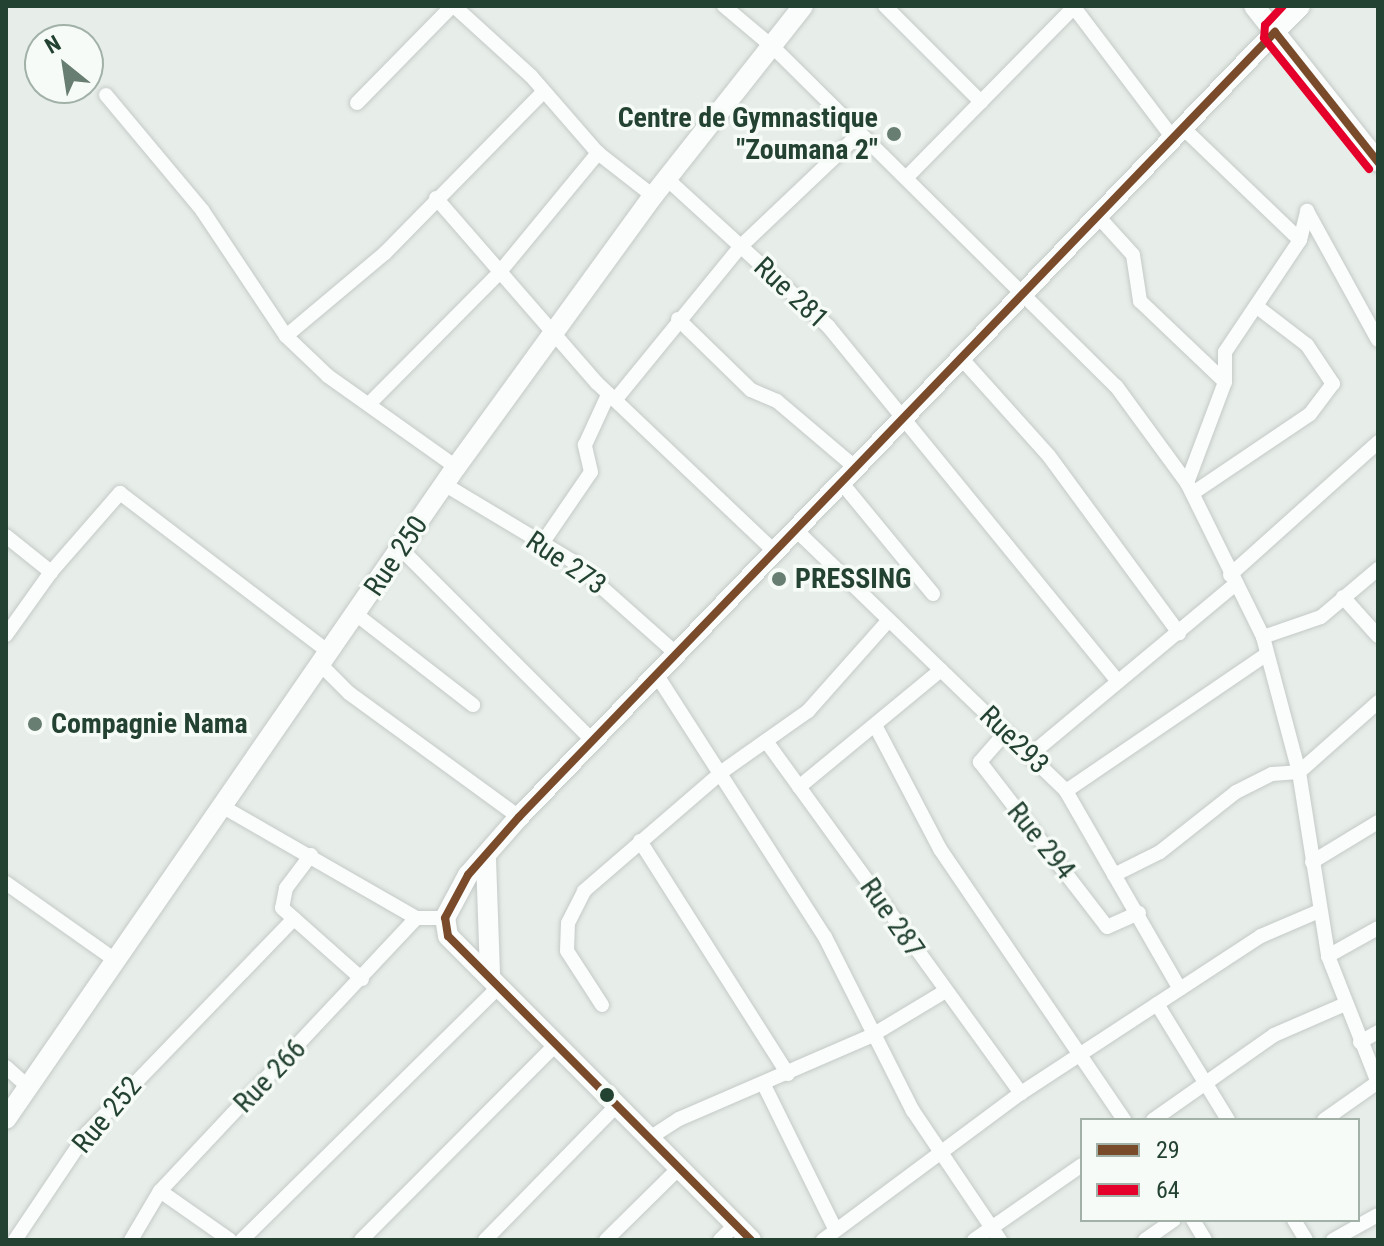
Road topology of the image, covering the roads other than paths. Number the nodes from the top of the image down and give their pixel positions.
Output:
1 (453, 6) edge
2 (724, 6) edge
3 (803, 6) edge
4 (885, 6) edge
5 (1074, 6) edge
6 (1254, 6) edge
7 (1300, 6) edge
8 (1275, 32) junction
9 (775, 49) junction
10 (541, 94) junction
11 (106, 95) dead end
12 (981, 102) junction
13 (357, 103) dead end
14 (1177, 132) junction
15 (858, 135) junction
16 (598, 153) junction
17 (1378, 162) edge
18 (907, 177) junction
19 (667, 179) junction
20 (653, 196) junction
21 (436, 198) junction
22 (1096, 214) junction
23 (1300, 240) junction
24 (741, 246) junction
25 (499, 273) junction
26 (1021, 294) junction
27 (1256, 306) junction
28 (678, 319) junction
29 (553, 335) junction
30 (286, 336) junction
31 (1378, 340) edge
32 (962, 359) junction
33 (1225, 382) junction
34 (612, 397) junction
35 (370, 403) junction
36 (900, 420) junction
37 (1378, 442) edge
38 (456, 467) junction
39 (849, 475) junction
40 (444, 484) junction
41 (1190, 488) junction
42 (797, 531) junction
43 (6, 536) edge
44 (541, 545) junction
45 (401, 549) junction
46 (776, 553) junction
47 (1378, 569) edge
48 (51, 572) junction
49 (1232, 580) junction
50 (933, 594) dead end
51 (1343, 597) junction
52 (357, 615) junction
53 (888, 621) junction
54 (1179, 633) junction
55 (6, 635) edge
56 (1378, 636) edge
57 (1263, 637) junction
58 (678, 655) junction
59 (1265, 655) junction
60 (326, 659) junction
61 (941, 670) junction
62 (658, 677) junction
63 (1118, 682) junction
64 (1378, 702) edge
65 (473, 705) dead end
66 (876, 727) junction
67 (1006, 732) junction
68 (593, 741) junction
69 (766, 741) junction
70 (1029, 756) junction
71 (723, 771) junction
72 (1299, 772) junction
73 (799, 787) junction
74 (1066, 791) junction
75 (225, 808) junction
76 (519, 817) junction
77 (1378, 822) edge
78 (640, 841) junction
79 (490, 850) junction
80 (311, 855) junction
81 (1312, 862) junction
82 (1114, 875) junction
83 (6, 883) edge
84 (1319, 911) junction
85 (1139, 913) junction
86 (416, 918) junction
87 (445, 918) junction
88 (294, 919) junction
89 (1378, 928) edge
90 (1328, 956) junction
91 (115, 960) junction
92 (362, 979) junction
93 (495, 980) junction
94 (1180, 989) junction
95 (944, 992) junction
96 (1157, 1004) junction
97 (602, 1005) dead end
98 (1343, 1005) junction
99 (1378, 1032) edge
100 (871, 1036) junction
101 (1360, 1042) junction
102 (556, 1044) junction
103 (1080, 1054) junction
104 (6, 1067) edge
105 (788, 1074) junction
106 (763, 1083) junction
107 (1378, 1083) edge
108 (29, 1088) junction
109 (1204, 1089) junction
110 (1021, 1093) junction
111 (617, 1105) junction
112 (1123, 1118) edge
113 (1156, 1118) edge
114 (1226, 1118) edge
115 (1327, 1118) edge
116 (6, 1119) edge
117 (648, 1139) junction
118 (939, 1153) junction
119 (1080, 1166) edge
120 (676, 1171) junction
121 (160, 1191) junction
122 (1378, 1215) edge
123 (1171, 1222) edge
124 (1194, 1222) edge
125 (1295, 1222) edge
126 (735, 1225) junction
127 (991, 1226) junction
128 (835, 1229) junction
129 (15, 1240) edge
130 (131, 1240) edge
131 (230, 1240) edge
132 (242, 1240) edge
133 (361, 1240) edge
134 (485, 1240) edge
135 (606, 1240) edge
136 (720, 1240) edge
137 (751, 1240) edge
138 (823, 1240) edge
139 (974, 1240) edge
140 (1000, 1240) edge
141 (1145, 1240) edge
142 (1205, 1240) edge
143 (1306, 1240) edge
144 (1333, 1240) edge

1 - 10 street
1 - 13 street
2 - 9 street
3 - 9 main road, Rue 250
4 - 12 street
5 - 12 street
5 - 14 street
6 - 8 main road
7 - 8 main road
8 - 14 main road
8 - 17 main road
9 - 15 street
9 - 19 main road, Rue 250
10 - 16 street
10 - 21 street
11 - 30 street
12 - 18 street
14 - 22 main road
14 - 23 street
15 - 18 street
15 - 24 street
16 - 20 street
16 - 25 street
18 - 26 street
19 - 20 main road, Rue 250
19 - 24 street, Rue 281
20 - 29 main road, Rue 250
21 - 25 street
21 - 30 street
22 - 26 main road
22 - 33 street
23 - 27 street
23 - 31 street
24 - 28 street
24 - 36 street, Rue 281
25 - 29 street
25 - 35 street
26 - 32 main road
26 - 41 street
27 - 33 street
27 - 41 street
28 - 34 street
28 - 39 street
29 - 34 street
29 - 38 main road, Rue 250
30 - 35 street
32 - 36 main road
32 - 54 street
33 - 41 street
34 - 44 street
34 - 46 street
35 - 38 street
36 - 39 main road
36 - 63 street, Rue 281
37 - 49 street
38 - 40 main road, Rue 250
39 - 42 main road
39 - 50 street
40 - 44 street, Rue 273
40 - 45 main road, Rue 250
41 - 49 street
42 - 46 main road
42 - 53 street, Rue293
43 - 48 street
44 - 58 street, Rue 273
45 - 52 main road, Rue 250
45 - 68 street
46 - 58 main road
47 - 51 street
48 - 55 street
48 - 60 street
49 - 54 street
49 - 57 street
51 - 56 street
51 - 57 street
52 - 60 main road, Rue 250
52 - 65 street
53 - 61 street, Rue293
53 - 69 street
54 - 63 street
57 - 59 street
58 - 62 main road
59 - 72 street
59 - 74 street
60 - 75 main road, Rue 250
60 - 76 street
61 - 66 street
61 - 67 street, Rue293
62 - 68 main road
62 - 71 street
63 - 70 street
64 - 72 street
66 - 73 street
66 - 103 street
67 - 70 street, Rue293
67 - 85 street, Rue 294
68 - 76 main road
69 - 71 street
69 - 73 street, Rue 287
70 - 74 street, Rue293
71 - 78 street
71 - 100 street
72 - 81 street
72 - 82 street
73 - 95 street, Rue 287
74 - 82 street, Rue293
75 - 80 street
75 - 91 main road, Rue 250
76 - 79 main road
77 - 81 street
78 - 97 street
78 - 105 street
79 - 87 main road
79 - 93 main road
80 - 86 street
80 - 88 street
81 - 84 street
82 - 85 street, Rue293
83 - 91 street
84 - 90 street
84 - 94 street
85 - 94 street, Rue293
86 - 87 street
86 - 92 street, Rue 266
87 - 93 main road
88 - 92 street
88 - 129 street, Rue 252
89 - 90 street
90 - 98 street
91 - 108 main road, Rue 250
92 - 121 street, Rue 266
93 - 102 main road
93 - 132 street
94 - 96 street
95 - 100 street
95 - 110 street, Rue 287
96 - 103 street
96 - 109 street
98 - 101 street
98 - 109 street
99 - 101 street
100 - 105 street
100 - 118 street
101 - 107 street
102 - 111 main road
102 - 133 street
103 - 110 street
103 - 112 street
104 - 108 street
105 - 106 street
106 - 117 street
106 - 128 street
107 - 115 street
108 - 116 main road, Rue 250
109 - 113 street
109 - 114 street
110 - 118 street
111 - 117 main road
111 - 134 street
117 - 120 main road
118 - 127 street
118 - 128 street
119 - 127 street
120 - 126 main road
120 - 135 street
121 - 130 street, Rue 266
121 - 131 street
122 - 144 street
123 - 141 street
124 - 142 street
125 - 143 street
126 - 136 street
126 - 137 main road
127 - 139 street
127 - 140 street
128 - 138 street

